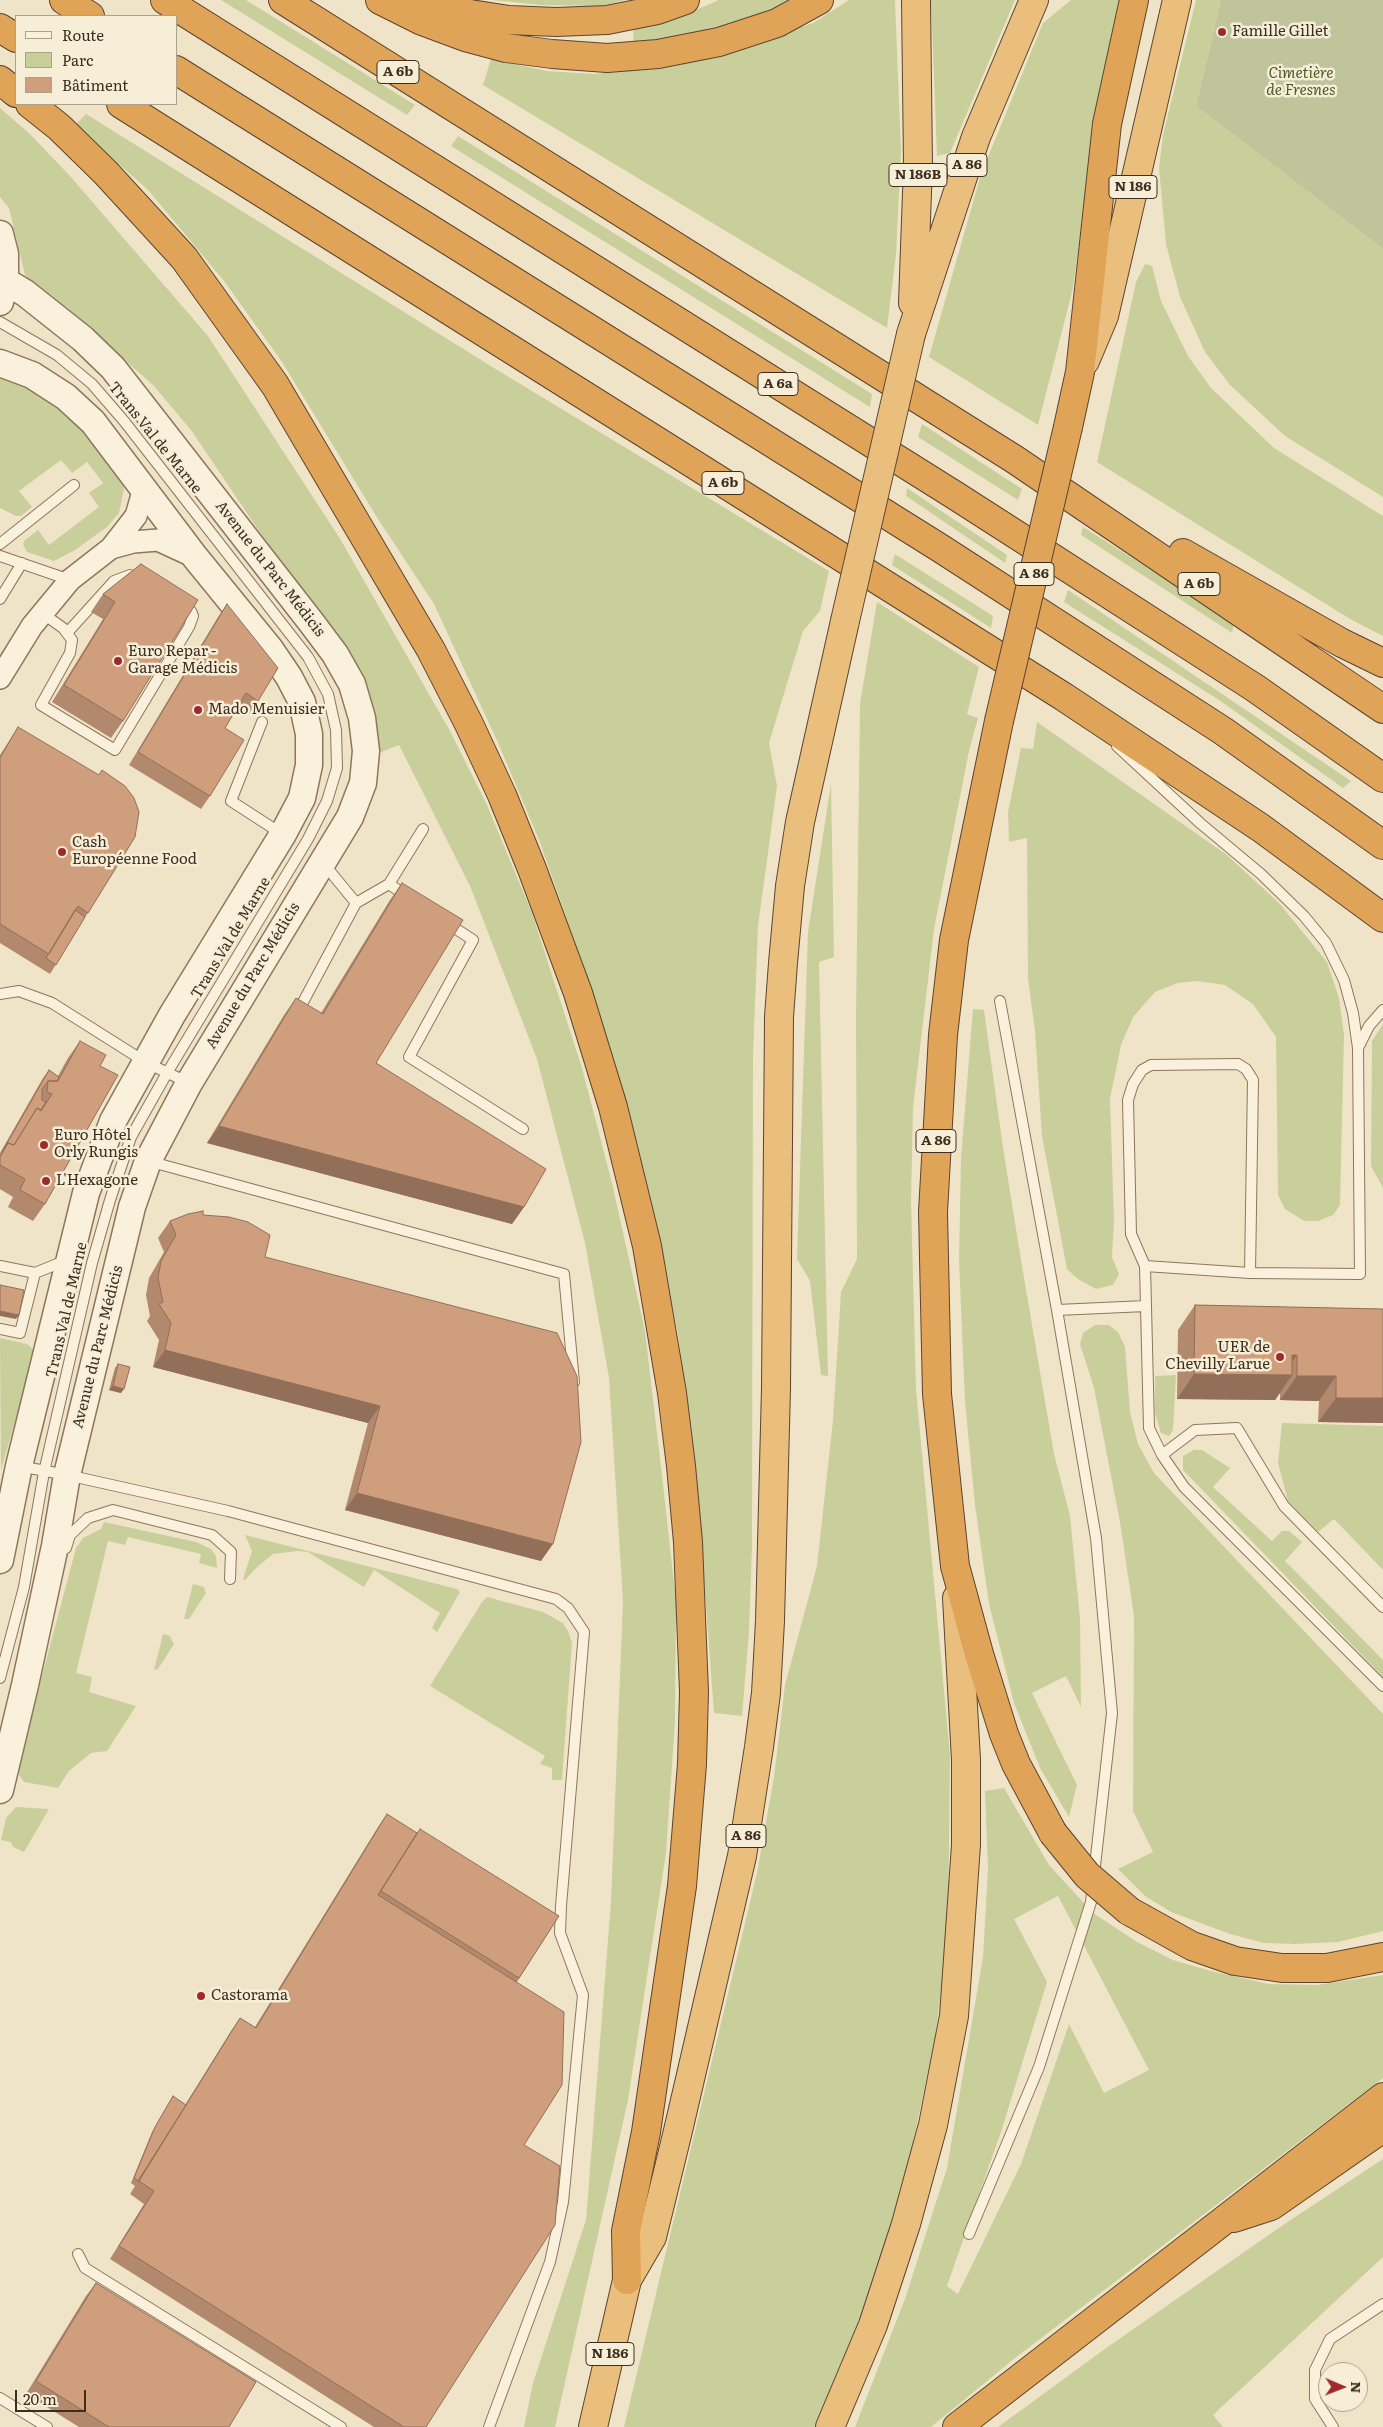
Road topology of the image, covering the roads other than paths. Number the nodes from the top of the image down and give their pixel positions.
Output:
1 (64, 0) edge
2 (165, 0) edge
3 (283, 0) edge
4 (380, 0) edge
5 (422, 0) edge
6 (685, 0) edge
7 (819, 0) edge
8 (916, 0) edge
9 (1034, 0) edge
10 (1134, 0) edge
11 (1177, 0) edge
12 (88, 15) edge
13 (0, 28) edge
14 (15, 37) edge
15 (178, 71) edge
16 (0, 80) edge
17 (15, 92) edge
18 (31, 105) edge
19 (123, 105) edge
20 (0, 234) edge
21 (3, 291) edge
22 (0, 322) edge
23 (912, 334) junction
24 (0, 363) edge
25 (1080, 372) junction
26 (1014, 459) junction
27 (74, 485) dead end
28 (144, 488) junction
29 (0, 544) edge
30 (111, 548) junction
31 (0, 556) edge
32 (195, 558) junction
33 (22, 563) junction
34 (70, 580) junction
35 (149, 584) edge
36 (0, 600) edge
37 (174, 600) edge
38 (42, 613) junction
39 (67, 633) junction
40 (1383, 662) edge
41 (0, 678) edge
42 (1064, 697) junction
43 (1383, 709) edge
44 (262, 722) dead end
45 (1383, 778) edge
46 (422, 829) dead end
47 (283, 834) junction
48 (1383, 845) edge
49 (322, 862) junction
50 (389, 884) junction
51 (356, 902) junction
52 (420, 905) edge
53 (435, 915) edge
54 (1383, 918) edge
55 (0, 994) edge
56 (1000, 1001) dead end
57 (302, 1004) edge
58 (1383, 1010) edge
59 (1358, 1048) junction
60 (168, 1073) junction
61 (523, 1129) dead end
62 (148, 1161) junction
63 (70, 1259) junction
64 (0, 1266) edge
65 (1145, 1266) junction
66 (35, 1273) junction
67 (1250, 1273) junction
68 (1146, 1306) junction
69 (1057, 1310) junction
70 (0, 1329) edge
71 (575, 1389) edge
72 (1162, 1455) junction
73 (44, 1471) junction
74 (0, 1560) edge
75 (955, 1566) junction
76 (230, 1579) dead end
77 (1383, 1607) edge
78 (0, 1678) edge
79 (25, 1685) junction
80 (1383, 1686) edge
81 (0, 1790) edge
82 (1383, 1957) edge
83 (1383, 2097) edge
84 (1383, 2128) edge
85 (1216, 2224) junction
86 (969, 2234) dead end
87 (78, 2254) dead end
88 (630, 2275) junction
89 (1383, 2304) edge
90 (0, 2398) edge
91 (47, 2427) edge
92 (341, 2427) edge
93 (490, 2427) edge
94 (593, 2427) edge
95 (830, 2427) edge
96 (957, 2427) edge
97 (1333, 2427) edge

1 - 12 highway
2 - 45 highway, A 6a
3 - 26 highway, A 6b
4 - 7 highway
5 - 6 highway
8 - 23 highway, N 186B
9 - 23 highway, A 86
10 - 25 highway, A 86
11 - 25 highway, N 186
13 - 14 highway
15 - 48 highway
16 - 17 highway
18 - 88 highway
19 - 42 highway, A 6b
20 - 21 street
21 - 49 street, Avenue du Parc Médicis
22 - 60 lane, Trans Val de Marne
23 - 88 highway, A 86, bridge
24 - 28 street, Avenue du Parc Médicis
25 - 75 highway, A 86, bridge
26 - 40 highway
26 - 43 highway, A 6b
27 - 29 lane
28 - 30 street
28 - 32 street, Avenue du Parc Médicis
30 - 32 street
30 - 34 street
31 - 33 lane
32 - 47 street, Avenue du Parc Médicis
33 - 34 lane
33 - 36 lane
34 - 38 street
35 - 39 lane
37 - 39 lane
38 - 39 lane
38 - 41 street
42 - 54 highway, A 6b
42 - 59 lane
44 - 47 lane
46 - 50 lane
47 - 60 street, Avenue du Parc Médicis
49 - 51 lane
49 - 60 street, Avenue du Parc Médicis
50 - 51 lane
50 - 52 lane
51 - 57 lane
53 - 61 lane
55 - 60 lane
56 - 69 lane
58 - 59 lane
59 - 67 lane
60 - 62 street, Avenue du Parc Médicis
60 - 63 street, Avenue du Parc Médicis
60 - 73 lane, Trans Val de Marne
62 - 71 lane
62 - 73 street, Avenue du Parc Médicis
63 - 66 lane
63 - 73 street, Avenue du Parc Médicis
64 - 66 lane
65 - 67 lane
65 - 67 lane
65 - 68 lane
66 - 70 lane
68 - 69 lane
68 - 72 lane
69 - 86 lane
72 - 77 lane
72 - 80 lane
73 - 74 street, Avenue du Parc Médicis
73 - 78 lane, Trans Val de Marne
73 - 79 street, Avenue du Parc Médicis
73 - 93 lane
75 - 82 highway, bridge
75 - 95 highway, A 86
76 - 79 lane
79 - 81 street, Avenue du Parc Médicis
83 - 85 highway
84 - 85 highway
85 - 96 highway
87 - 92 lane
88 - 94 highway, N 186
89 - 97 lane
90 - 91 lane

